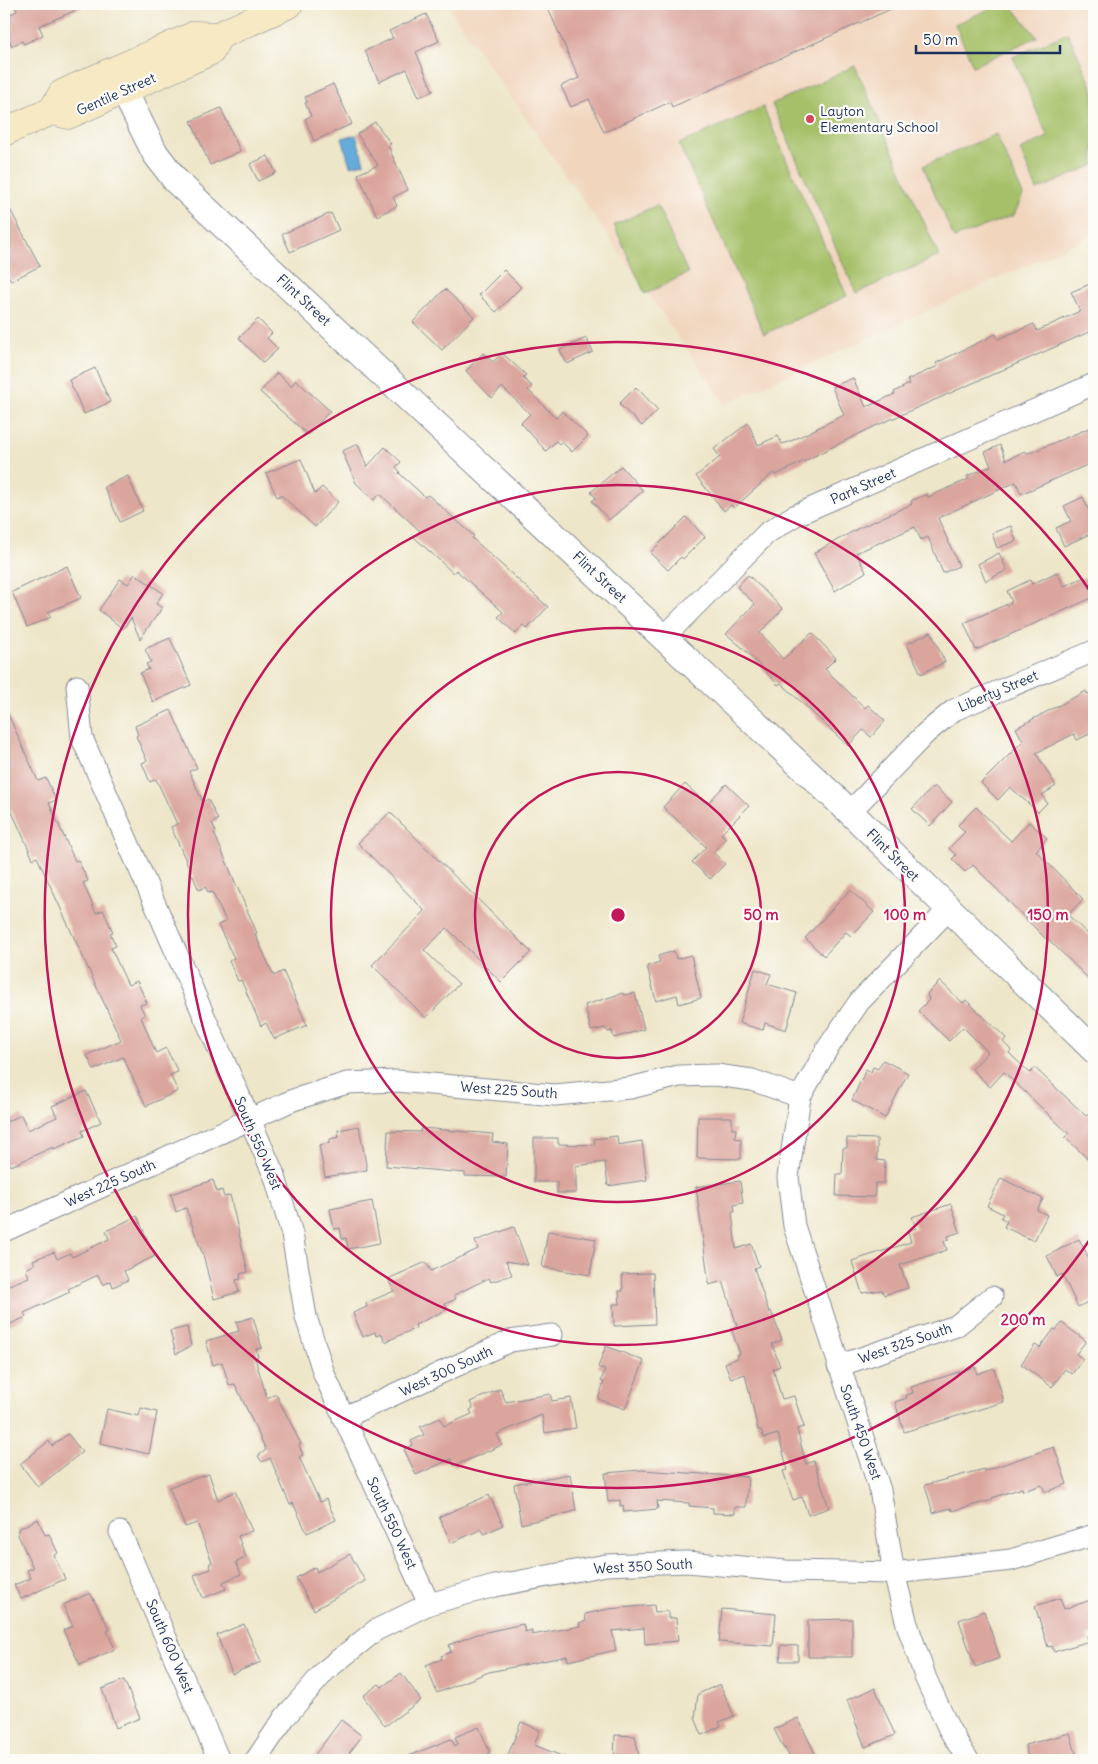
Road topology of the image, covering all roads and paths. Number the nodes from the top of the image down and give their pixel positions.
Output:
1 (289, 4) edge
2 (214, 36) junction
3 (124, 91) junction
4 (54, 108) junction
5 (4, 132) edge
6 (1094, 384) edge
7 (664, 637) junction
8 (1094, 651) edge
9 (77, 686) dead end
10 (850, 812) junction
11 (948, 910) junction
12 (1094, 1050) edge
13 (800, 1097) junction
14 (249, 1120) junction
15 (4, 1231) edge
16 (992, 1297) dead end
17 (552, 1335) dead end
18 (838, 1366) junction
19 (344, 1418) junction
20 (120, 1532) dead end
21 (1094, 1535) edge
22 (894, 1573) junction
23 (429, 1604) junction
24 (219, 1760) edge
25 (256, 1760) edge
26 (968, 1760) edge

1 - 2 main road, Gentile Street
2 - 3 main road, Gentile Street
2 - 4 main road, Gentile Street
3 - 4 main road
3 - 7 street, Flint Street
4 - 5 main road, Gentile Street
6 - 7 street, Park Street
7 - 10 street, Flint Street
8 - 10 street, Liberty Street
9 - 14 street, South 550 West
10 - 11 street, Flint Street
11 - 12 street, Flint Street
11 - 13 street
13 - 14 street, West 225 South
13 - 18 street, South 450 West
14 - 15 street, West 225 South
14 - 19 street, South 550 West
16 - 18 street, West 325 South
17 - 19 street, West 300 South
18 - 22 street, South 450 West
19 - 23 street, South 550 West
20 - 24 street, South 600 West
21 - 22 street, West 350 South
22 - 23 street, West 350 South
22 - 26 street, South 450 West
23 - 25 street, West 350 South

